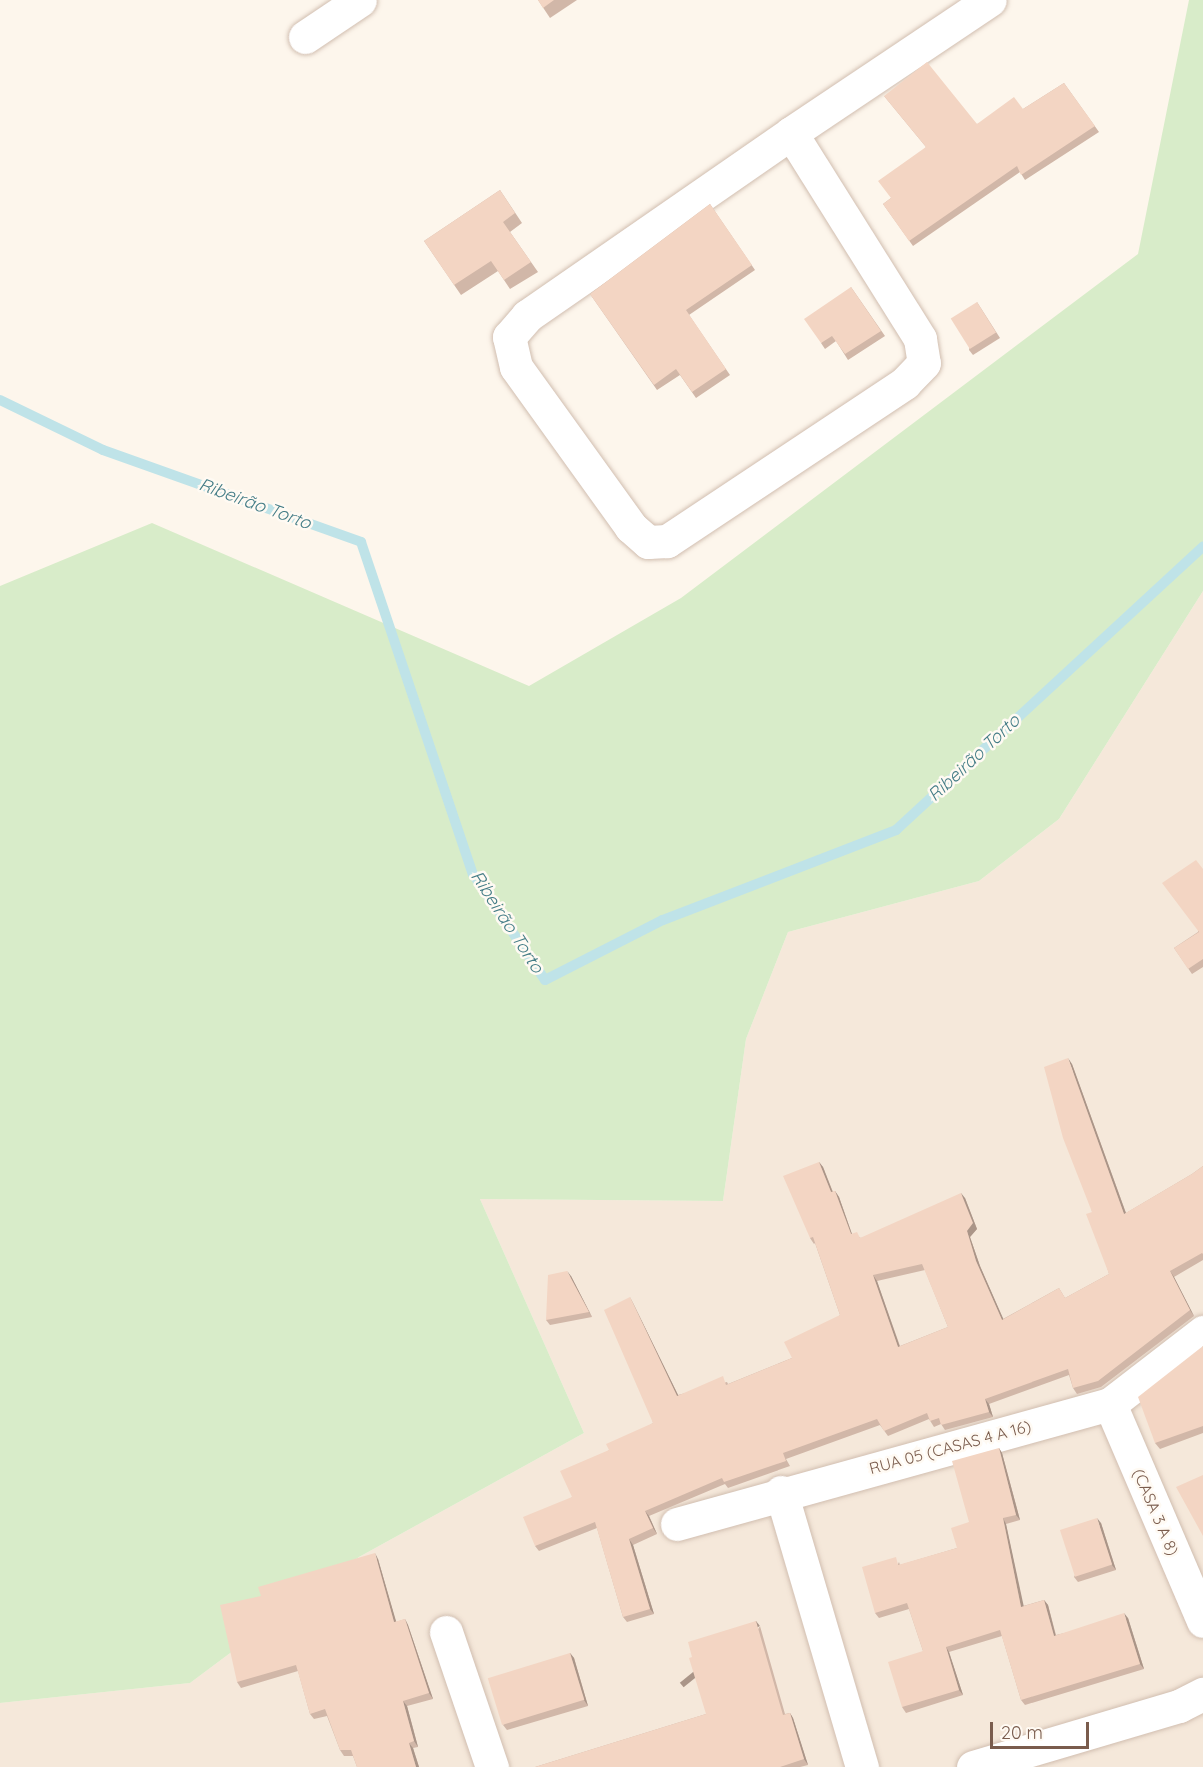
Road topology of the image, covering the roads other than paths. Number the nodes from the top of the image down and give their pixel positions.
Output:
1 (360, 0) edge
2 (990, 0) edge
3 (305, 37) dead end
4 (791, 133) junction
5 (1203, 1332) edge
6 (1110, 1404) junction
7 (781, 1492) junction
8 (677, 1524) dead end
9 (1203, 1621) edge
10 (446, 1632) dead end
11 (1203, 1694) edge
12 (492, 1767) edge
13 (862, 1767) edge
14 (972, 1767) edge

1 - 3 street
2 - 4 street
4 - 4 street
5 - 6 street, RUA 05 (CASAS 4 A 16)
6 - 7 street, RUA 05 (CASAS 4 A 16)
6 - 9 street, (CASA 3 A 8)
7 - 8 street, RUA 05 (CASAS 4 A 16)
7 - 13 street
10 - 12 street
11 - 14 street

